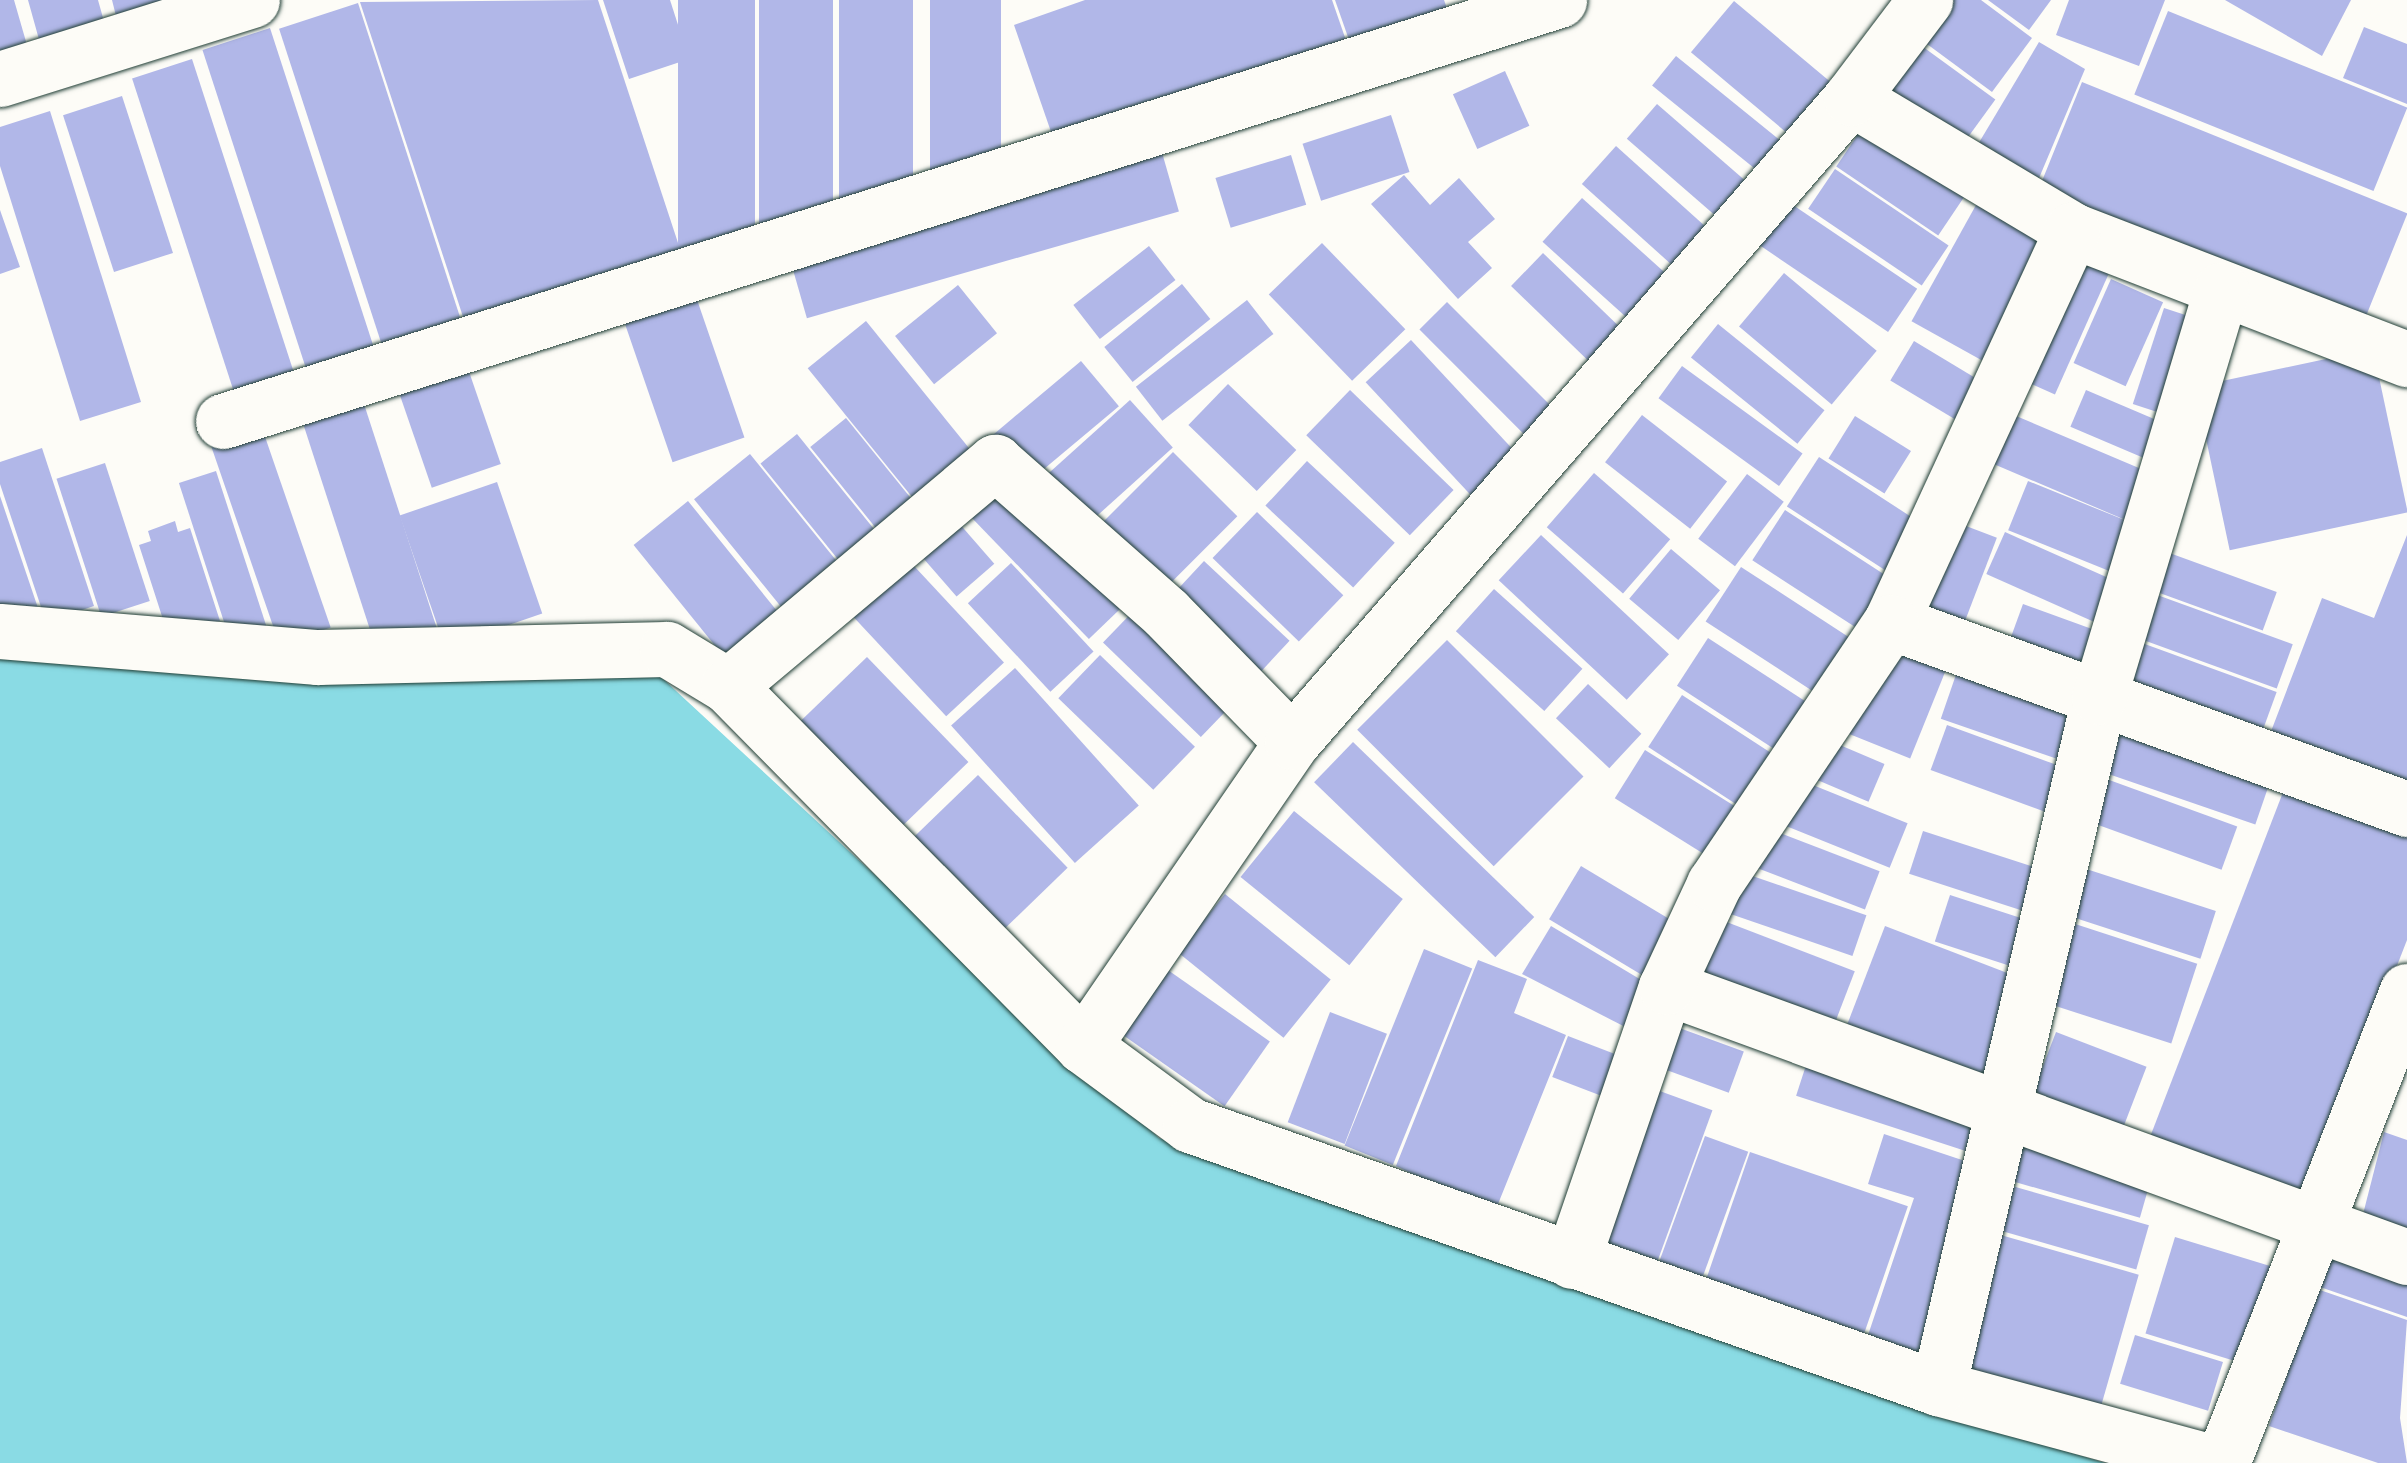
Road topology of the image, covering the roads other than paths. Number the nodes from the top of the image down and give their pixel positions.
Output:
1 (252, 0) edge
2 (1559, 0) edge
3 (1925, 0) edge
4 (0, 79) edge
5 (1851, 98) junction
6 (2072, 230) junction
7 (2221, 290) junction
8 (2407, 360) edge
9 (222, 421) dead end
10 (1891, 622) junction
11 (0, 631) edge
12 (728, 686) junction
13 (2099, 696) junction
14 (1292, 742) junction
15 (2407, 809) edge
16 (1666, 987) junction
17 (2407, 991) edge
18 (1083, 1046) junction
19 (2005, 1108) junction
20 (2318, 1224) junction
21 (2407, 1258) edge
22 (1572, 1260) junction
23 (1938, 1388) junction
24 (2219, 1463) edge

1 - 4 street
2 - 9 street
3 - 5 street
5 - 6 street
5 - 14 street
6 - 7 street
6 - 10 street
7 - 8 street
7 - 13 street
10 - 13 street
10 - 16 street
11 - 12 street
12 - 14 street
12 - 18 street
13 - 15 street
13 - 19 street
14 - 18 street
16 - 19 street
16 - 22 street
17 - 20 street
18 - 22 street
19 - 20 street
19 - 23 street
20 - 21 street
20 - 24 street
22 - 23 street
23 - 24 street

